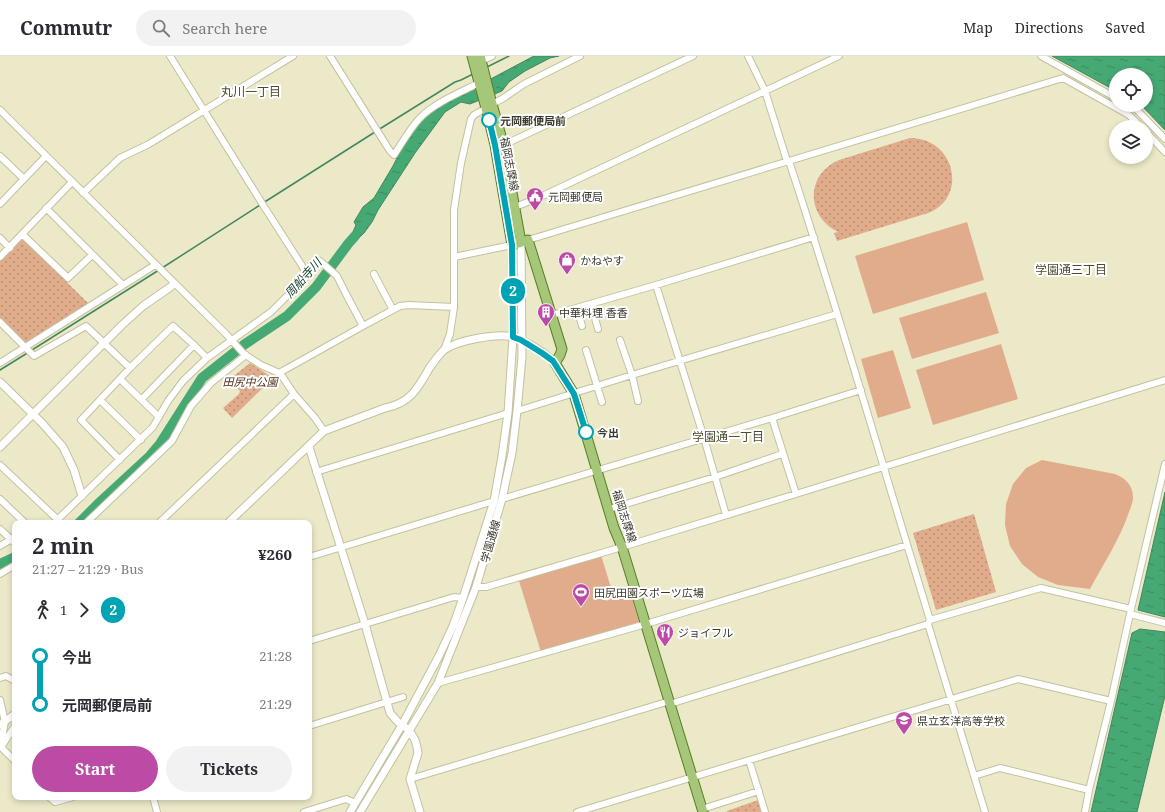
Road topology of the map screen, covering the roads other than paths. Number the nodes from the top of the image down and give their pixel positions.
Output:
1 (170, 56) edge
2 (293, 56) edge
3 (330, 56) edge
4 (492, 56) edge
5 (580, 56) edge
6 (693, 56) edge
7 (748, 56) edge
8 (839, 56) edge
9 (1041, 56) edge
10 (477, 60) edge
11 (479, 83) junction
12 (765, 91) junction
13 (1109, 94) edge
14 (490, 104) junction
15 (0, 110) edge
16 (205, 110) junction
17 (1139, 112) edge
18 (1135, 120) edge
19 (1153, 139) edge
20 (1165, 139) edge
21 (499, 144) junction
22 (1165, 152) edge
23 (0, 156) edge
24 (46, 156) junction
25 (788, 161) junction
26 (24, 179) junction
27 (72, 182) junction
28 (83, 193) junction
29 (1, 200) edge
30 (515, 207) junction
31 (46, 208) junction
32 (22, 234) junction
33 (814, 237) junction
34 (0, 238) edge
35 (520, 242) junction
36 (10, 248) junction
37 (92, 255) junction
38 (0, 257) edge
39 (454, 257) junction
40 (156, 265) junction
41 (374, 274) dead end
42 (308, 275) junction
43 (174, 284) junction
44 (123, 285) junction
45 (656, 285) junction
46 (591, 304) junction
47 (454, 307) junction
48 (577, 308) junction
49 (393, 310) junction
50 (837, 314) junction
51 (552, 315) junction
52 (0, 322) edge
53 (363, 326) junction
54 (582, 326) dead end
55 (598, 329) dead end
56 (513, 337) junction
57 (521, 340) junction
58 (620, 340) dead end
59 (232, 341) junction
60 (104, 344) junction
61 (194, 345) junction
62 (25, 348) junction
63 (444, 350) junction
64 (586, 350) dead end
65 (245, 355) junction
66 (207, 358) junction
67 (680, 361) junction
68 (0, 363) edge
69 (555, 364) junction
70 (130, 368) junction
71 (279, 373) junction
72 (632, 375) junction
73 (120, 379) junction
74 (1165, 380) edge
75 (0, 382) edge
76 (597, 386) junction
77 (861, 390) junction
78 (294, 394) junction
79 (574, 394) junction
80 (142, 399) junction
81 (100, 400) junction
82 (638, 401) dead end
83 (602, 402) dead end
84 (517, 411) junction
85 (508, 413) junction
86 (33, 414) junction
87 (159, 417) junction
88 (772, 418) junction
89 (324, 431) junction
90 (704, 438) junction
91 (141, 440) junction
92 (0, 447) edge
93 (309, 447) junction
94 (782, 454) junction
95 (120, 460) junction
96 (1165, 464) edge
97 (0, 465) edge
98 (884, 466) junction
99 (598, 470) junction
100 (316, 472) junction
101 (715, 477) junction
102 (796, 494) junction
103 (82, 496) junction
104 (502, 498) junction
105 (0, 499) edge
106 (494, 501) junction
107 (609, 509) junction
108 (726, 516) junction
109 (22, 520) edge
110 (55, 520) edge
111 (57, 520) edge
112 (89, 520) edge
113 (162, 520) edge
114 (231, 520) edge
115 (0, 529) edge
116 (12, 538) edge
117 (12, 541) edge
118 (907, 545) junction
119 (0, 546) edge
120 (622, 547) junction
121 (341, 548) junction
122 (312, 556) edge
123 (12, 567) edge
124 (0, 574) edge
125 (476, 587) junction
126 (463, 598) junction
127 (1131, 612) junction
128 (929, 622) junction
129 (1165, 623) edge
130 (365, 624) junction
131 (646, 624) junction
132 (312, 640) edge
133 (0, 678) edge
134 (12, 679) edge
135 (438, 682) junction
136 (403, 697) dead end
137 (951, 699) junction
138 (0, 700) edge
139 (1111, 701) junction
140 (387, 702) junction
141 (670, 702) junction
142 (12, 716) edge
143 (2, 724) edge
144 (312, 725) edge
145 (402, 725) junction
146 (12, 730) edge
147 (409, 730) junction
148 (0, 747) edge
149 (12, 758) edge
150 (749, 760) junction
151 (974, 776) junction
152 (693, 777) junction
153 (410, 779) junction
154 (1089, 790) junction
155 (759, 791) junction
156 (53, 800) edge
157 (63, 800) edge
158 (154, 800) edge
159 (355, 803) junction
160 (592, 810) edge
161 (703, 810) edge
162 (158, 812) edge
163 (304, 812) edge
164 (350, 812) edge
165 (360, 812) edge
166 (420, 812) edge
167 (577, 812) edge
168 (765, 812) edge
169 (985, 812) edge
170 (1084, 812) edge

1 - 16 street
2 - 16 street
3 - 11 street
4 - 10 street
5 - 14 street
6 - 21 street
7 - 12 street
8 - 12 street
9 - 13 street
10 - 11 main road, 福岡志摩線
10 - 14 main road
11 - 14 main road, 福岡志摩線
12 - 25 street
12 - 30 street
14 - 21 main road, 福岡志摩線
14 - 39 street
15 - 24 street
16 - 28 street
16 - 42 street
17 - 20 street
18 - 25 street
19 - 22 street
21 - 30 main road, 福岡志摩線
21 - 35 main road, 福岡志摩線
23 - 26 street
24 - 26 street
24 - 27 street
25 - 33 street
25 - 35 street
26 - 29 street
27 - 28 street
27 - 31 street
28 - 40 street
30 - 35 main road, 福岡志摩線
31 - 32 street
31 - 37 street
32 - 36 street
32 - 37 street
33 - 45 street
33 - 50 street
34 - 36 street
35 - 39 street
35 - 51 main road, 福岡志摩線
35 - 56 street, 学園通線
35 - 57 street, 学園通線
36 - 38 street
37 - 44 street
39 - 47 street
40 - 43 street
40 - 44 street
41 - 49 street
42 - 53 street
42 - 59 street
43 - 59 street
43 - 60 street
44 - 62 street
45 - 46 street
45 - 67 street
46 - 48 street
46 - 55 street
47 - 49 street
47 - 63 street
48 - 51 street
48 - 54 street
49 - 53 street
50 - 67 street
50 - 77 street
51 - 69 main road, 福岡志摩線
52 - 62 street
53 - 71 street
56 - 57 street
56 - 63 street
56 - 85 street, 学園通線
57 - 69 street
57 - 84 street, 学園通線
58 - 72 street
59 - 65 street
59 - 66 street
60 - 62 street
60 - 70 street
60 - 86 street
61 - 66 street
61 - 70 street
61 - 80 street
62 - 68 street
63 - 89 street
64 - 76 street
65 - 71 street
65 - 112 street
66 - 87 street
67 - 72 street
67 - 90 street
69 - 79 main road, 福岡志摩線
70 - 73 street
71 - 78 street
72 - 76 street
72 - 82 street
73 - 80 street
73 - 81 street
74 - 98 street
75 - 86 street
76 - 79 street
76 - 83 street
77 - 88 street
77 - 98 street
78 - 89 street
78 - 113 street
79 - 84 street
79 - 99 main road, 福岡志摩線
80 - 87 street
81 - 91 street
81 - 95 street
84 - 104 street, 学園通線
85 - 100 street
85 - 106 street, 学園通線
86 - 92 street
86 - 103 street
87 - 91 street
88 - 90 street
88 - 94 street
89 - 93 street
90 - 99 street
90 - 101 street
91 - 95 street
93 - 100 street
93 - 114 street
94 - 101 street
94 - 102 street
95 - 103 street
96 - 127 street
97 - 110 street
98 - 102 street
98 - 118 street
99 - 104 street
99 - 107 main road, 福岡志摩線
100 - 121 street
101 - 107 street
101 - 108 street
102 - 108 street
103 - 111 street
104 - 125 street, 学園通線
105 - 109 street
106 - 121 street
106 - 126 street, 学園通線
107 - 120 main road, 福岡志摩線
108 - 120 street
115 - 116 street
117 - 119 street
118 - 128 street
118 - 131 street
120 - 125 street
120 - 131 main road, 福岡志摩線
121 - 122 street
121 - 130 street
123 - 124 street
125 - 135 street, 学園通線
126 - 130 street
126 - 145 street, 学園通線
127 - 128 street
127 - 129 street
127 - 139 street
128 - 137 street
128 - 141 street
130 - 132 street
130 - 140 street
131 - 135 street
131 - 141 main road, 福岡志摩線
133 - 134 street
135 - 147 street, 学園通線
136 - 140 street
137 - 139 street
137 - 150 street
137 - 151 street
138 - 143 street
139 - 154 street
140 - 144 street
140 - 145 street
141 - 152 main road, 福岡志摩線
141 - 153 street
142 - 143 street
143 - 148 street
145 - 147 street
145 - 159 street, 学園通線
146 - 148 street
147 - 153 street
147 - 165 street, 学園通線
148 - 149 street
150 - 152 street
150 - 155 street
151 - 154 street
151 - 169 street
152 - 160 street
152 - 161 main road, 福岡志摩線
153 - 166 street
154 - 170 street
155 - 161 street
155 - 168 street
156 - 157 street
158 - 162 street
159 - 163 street
159 - 164 street, 学園通線
160 - 167 street

